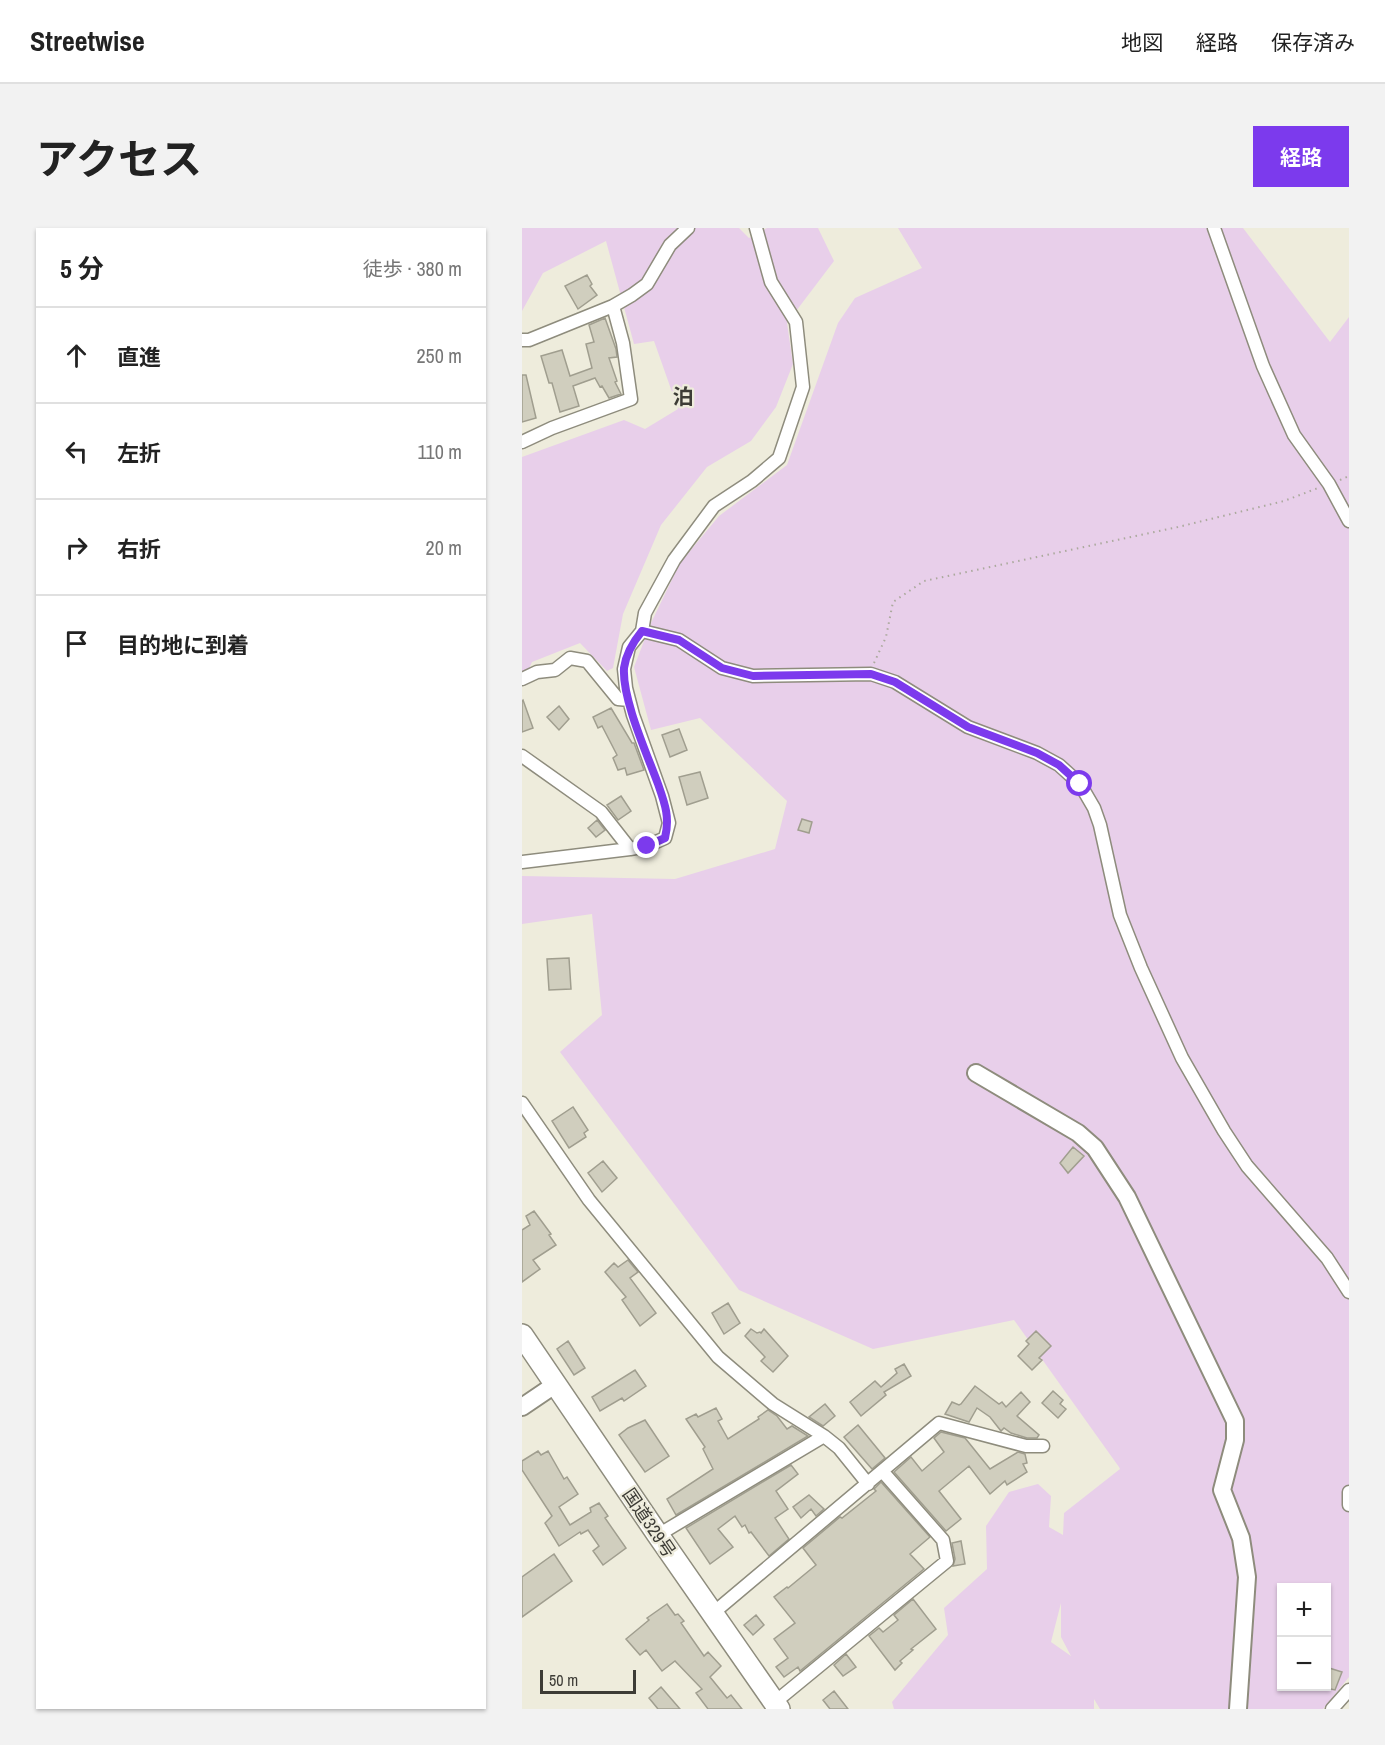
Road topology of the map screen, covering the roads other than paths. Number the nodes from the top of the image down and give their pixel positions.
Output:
1 (688, 228) edge
2 (756, 228) edge
3 (1214, 228) edge
4 (613, 306) junction
5 (522, 340) edge
6 (522, 442) edge
7 (1349, 521) edge
8 (642, 631) junction
9 (522, 679) edge
10 (629, 700) junction
11 (522, 756) edge
12 (630, 849) junction
13 (522, 862) edge
14 (976, 1072) dead end
15 (522, 1103) edge
16 (1349, 1292) edge
17 (522, 1335) edge
18 (555, 1384) junction
19 (522, 1407) edge
20 (824, 1436) junction
21 (1043, 1446) dead end
22 (883, 1472) junction
23 (868, 1484) junction
24 (1349, 1492) edge
25 (1349, 1504) edge
26 (658, 1535) junction
27 (712, 1614) junction
28 (1349, 1690) edge
29 (777, 1706) edge
30 (1238, 1709) edge
31 (1332, 1709) edge

1 - 4 street
2 - 8 street
3 - 7 street
4 - 5 street
4 - 6 street
8 - 10 street
8 - 16 street
9 - 10 street
10 - 12 street
11 - 12 street
12 - 13 street
14 - 30 street
15 - 20 street
17 - 18 highway, 国道329号
18 - 19 street
18 - 26 highway, 国道329号
20 - 23 street
20 - 26 street
21 - 22 street
22 - 23 street
22 - 29 street
23 - 27 street
24 - 25 street
26 - 27 highway, 国道329号
27 - 29 highway, 国道329号
28 - 31 street

